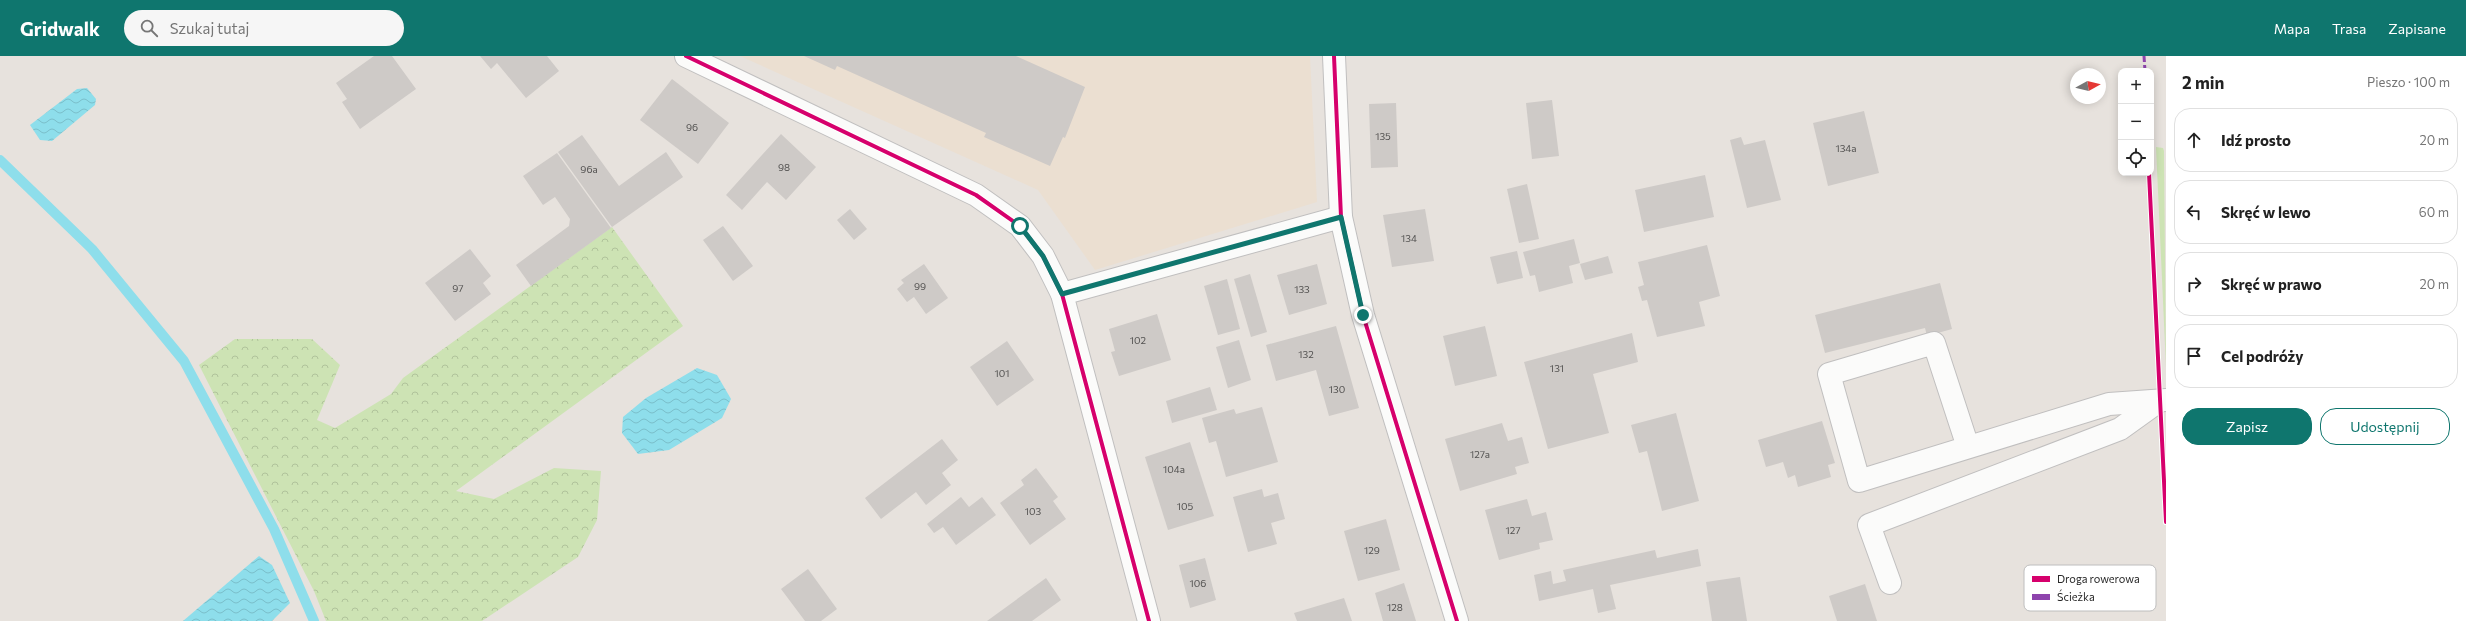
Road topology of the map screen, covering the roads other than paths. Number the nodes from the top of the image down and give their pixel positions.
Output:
1 (686, 56) edge
2 (1334, 56) edge
3 (1341, 217) junction
4 (1062, 294) junction
5 (2163, 401) edge
6 (1968, 447) junction
7 (1890, 583) dead end
8 (1149, 621) edge
9 (1457, 621) edge

1 - 4 street
2 - 3 street
3 - 4 street
3 - 9 street
4 - 8 street
5 - 6 street
5 - 7 street
6 - 6 street

